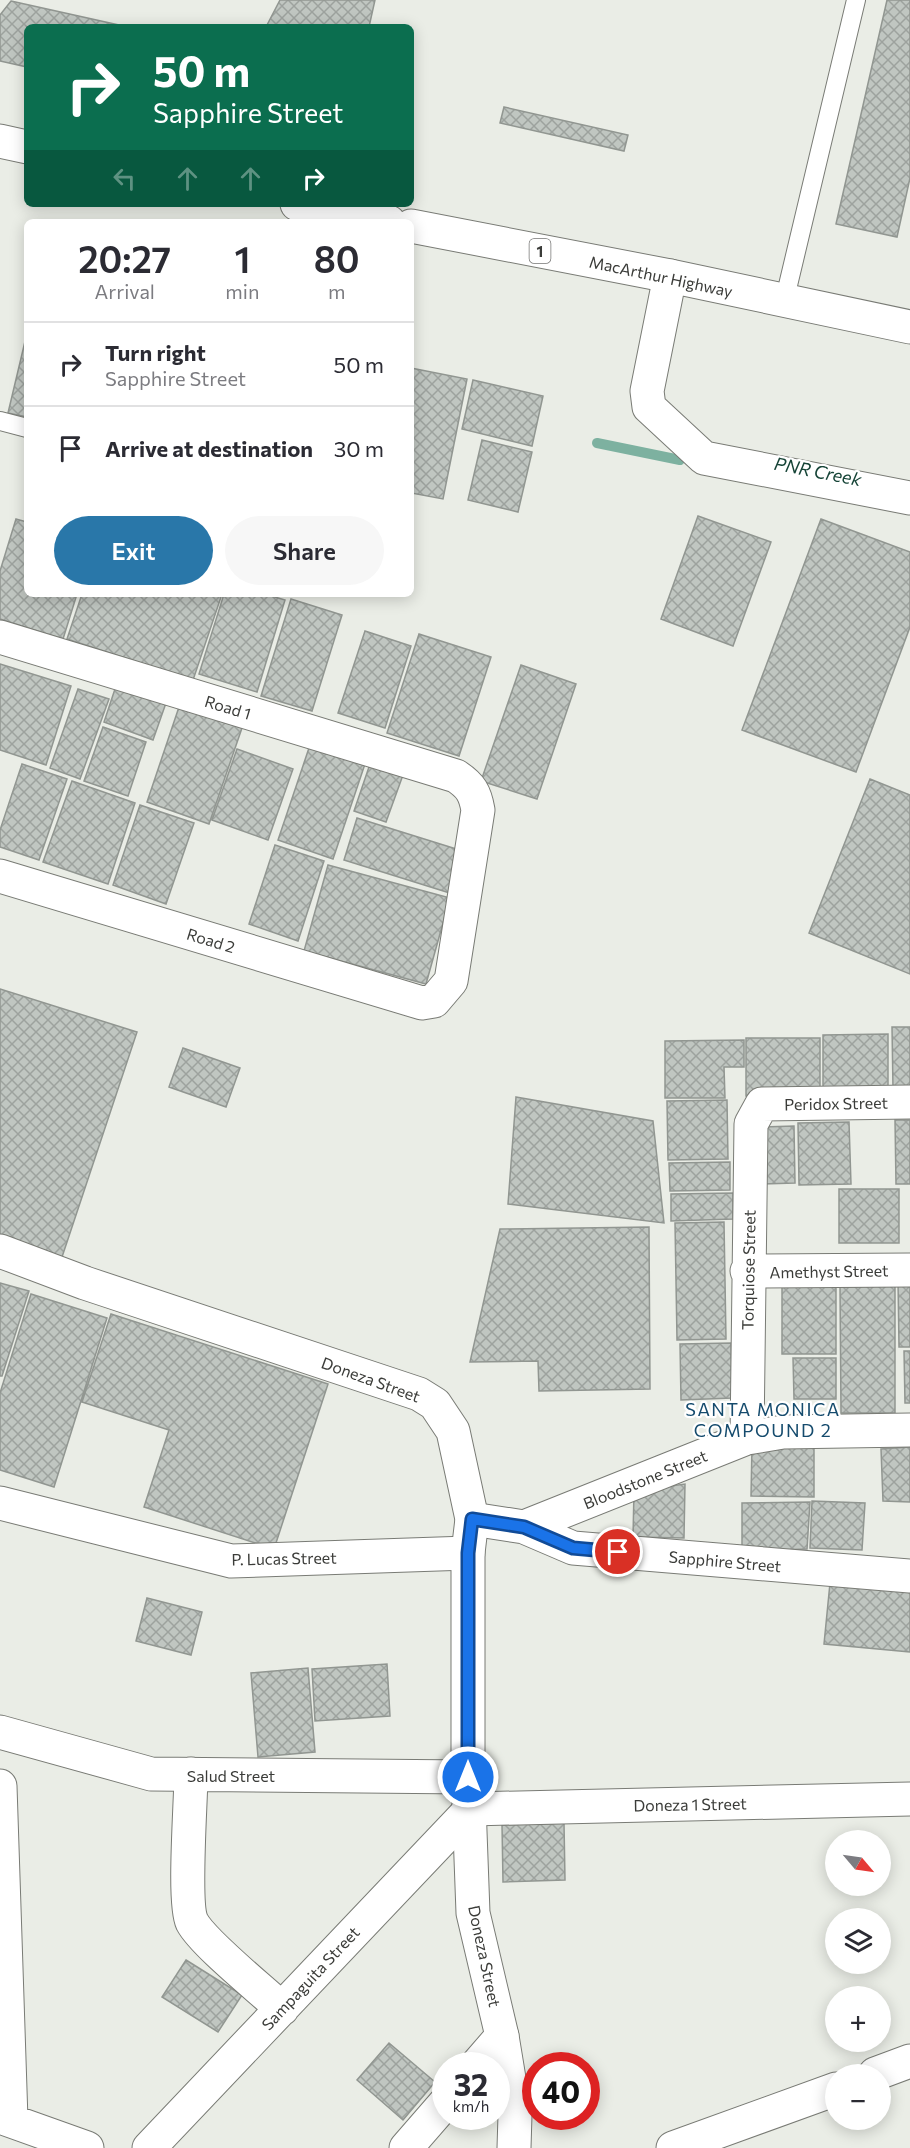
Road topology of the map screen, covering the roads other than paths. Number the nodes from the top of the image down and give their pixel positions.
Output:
1 (856, 0) edge
2 (0, 141) edge
3 (24, 146) edge
4 (312, 207) edge
5 (374, 219) edge
6 (414, 227) edge
7 (670, 276) junction
8 (784, 302) junction
9 (910, 327) edge
10 (0, 421) edge
11 (24, 427) edge
12 (910, 498) edge
13 (0, 637) edge
14 (0, 876) edge
15 (422, 1004) joint
16 (910, 1102) edge
17 (762, 1104) joint
18 (0, 1251) edge
19 (910, 1270) edge
20 (747, 1271) junction
21 (910, 1430) edge
22 (747, 1438) junction
23 (0, 1503) edge
24 (472, 1519) junction
25 (524, 1527) junction
26 (468, 1553) junction
27 (910, 1576) edge
28 (0, 1732) edge
29 (191, 1774) junction
30 (468, 1777) junction
31 (0, 1786) edge
32 (910, 1799) edge
33 (471, 1809) junction
34 (282, 2008) junction
35 (502, 2036) junction
36 (488, 2052) edge
37 (910, 2061) edge
38 (891, 2068) edge
39 (825, 2093) edge
40 (6, 2118) edge
41 (432, 2118) edge
42 (87, 2148) edge
43 (149, 2148) edge
44 (406, 2148) edge
45 (514, 2148) edge
46 (673, 2148) edge

1 - 8 lane
2 - 3 main road
4 - 5 main road
6 - 7 main road, MacArthur Highway / 1
7 - 8 main road, MacArthur Highway / 1
7 - 12 main road
8 - 9 main road, MacArthur Highway / 1
10 - 11 lane
13 - 15 main road, Road 1
14 - 15 main road, Road 2
16 - 17 main road, Peridox Street
17 - 20 main road, Torquiose Street
18 - 24 main road, Doneza Street
19 - 20 main road, Amethyst Street
20 - 22 main road, Torquiose Street
21 - 22 main road, Bloodstone Street
22 - 25 main road, Bloodstone Street
23 - 26 main road, P. Lucas Street
24 - 25 main road, Sapphire Street
24 - 26 main road, Doneza Street
25 - 27 main road, Sapphire Street
26 - 30 main road, Doneza Street
28 - 29 main road, Salud Street
29 - 30 main road, Salud Street
29 - 34 main road
30 - 33 main road, Doneza Street
31 - 40 main road
32 - 33 main road, Doneza 1 Street
33 - 34 main road, Sampaguita Street
33 - 35 main road, Doneza Street
34 - 43 main road, Sampaguita Street
35 - 36 main road
35 - 45 main road, Doneza Street
37 - 38 main road
39 - 46 main road
40 - 42 main road
41 - 44 main road

